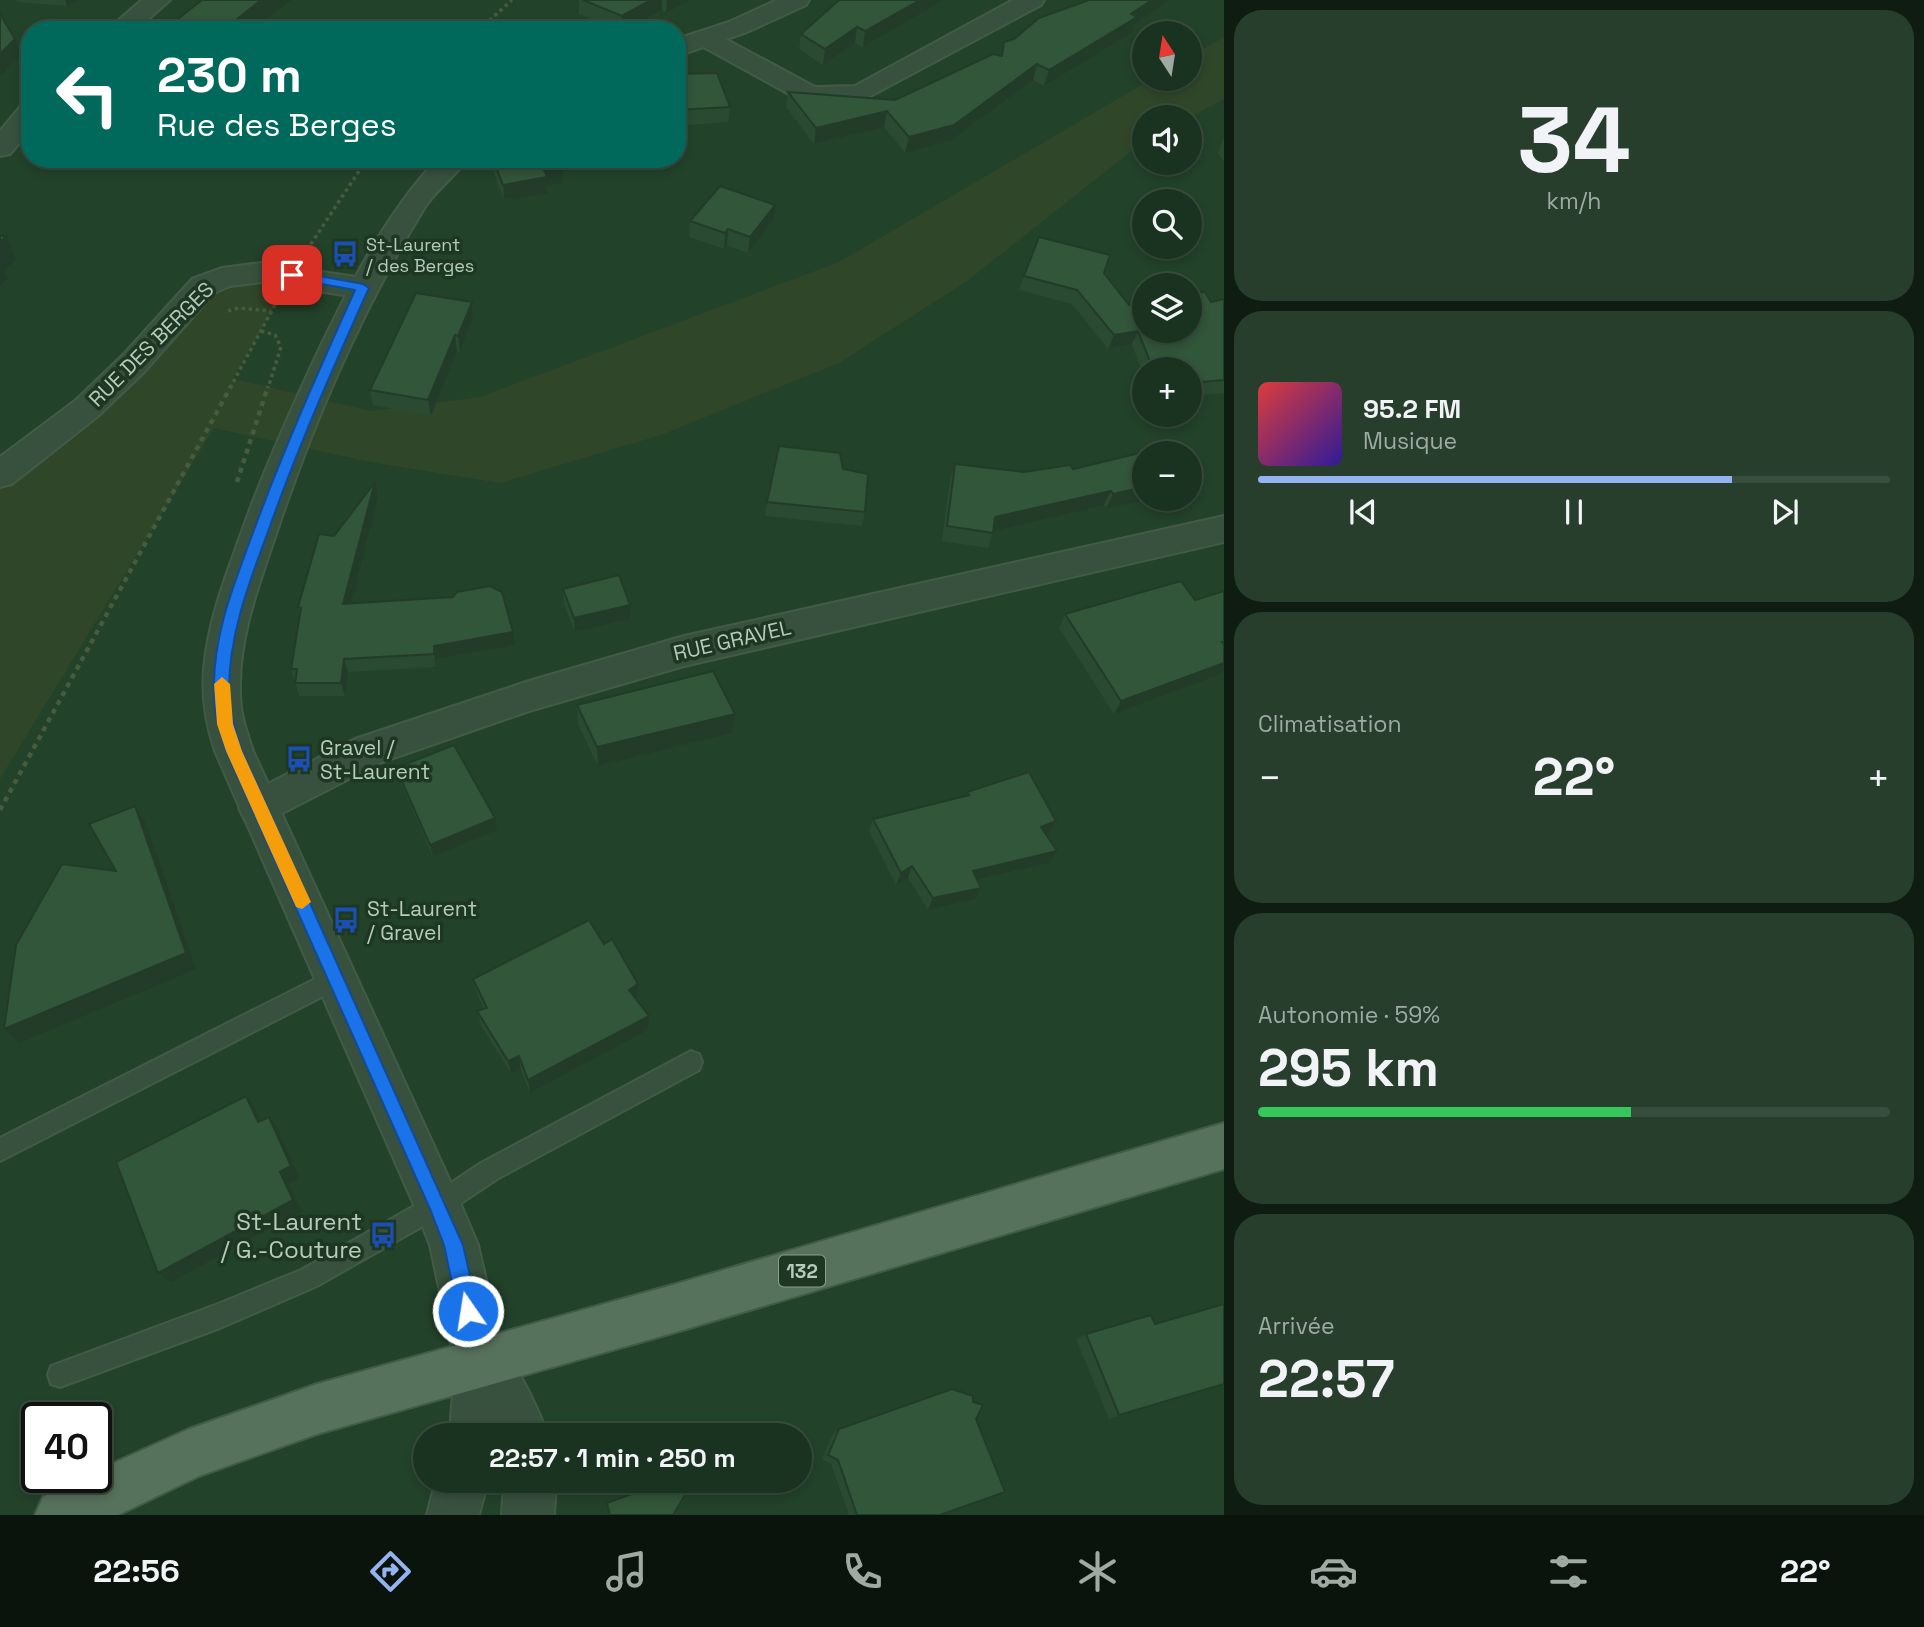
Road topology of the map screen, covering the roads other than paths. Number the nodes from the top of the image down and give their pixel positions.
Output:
1 (158, 0) edge
2 (797, 0) edge
3 (1032, 0) edge
4 (131, 21) edge
5 (707, 39) junction
6 (686, 45) edge
7 (21, 124) edge
8 (0, 148) edge
9 (445, 168) edge
10 (363, 288) junction
11 (0, 475) edge
12 (1224, 530) edge
13 (259, 808) junction
14 (337, 978) junction
15 (691, 1062) dead end
16 (1224, 1146) edge
17 (0, 1150) edge
18 (438, 1205) junction
19 (480, 1362) junction
20 (61, 1375) dead end
21 (476, 1423) edge
22 (518, 1423) edge
23 (459, 1493) edge
24 (529, 1493) edge
25 (61, 1515) edge
26 (453, 1515) edge
27 (528, 1515) edge

1 - 4 street
2 - 5 street
3 - 5 street
5 - 6 street
7 - 8 street
9 - 10 street
10 - 11 street, RUE DES BERGES
10 - 13 street
12 - 13 street, RUE GRAVEL
13 - 14 street
14 - 17 lane
14 - 18 street
15 - 18 lane
16 - 19 main road, 132
18 - 19 street
18 - 20 lane
19 - 21 street
19 - 22 street
19 - 25 main road, 132
23 - 26 street
24 - 27 street

